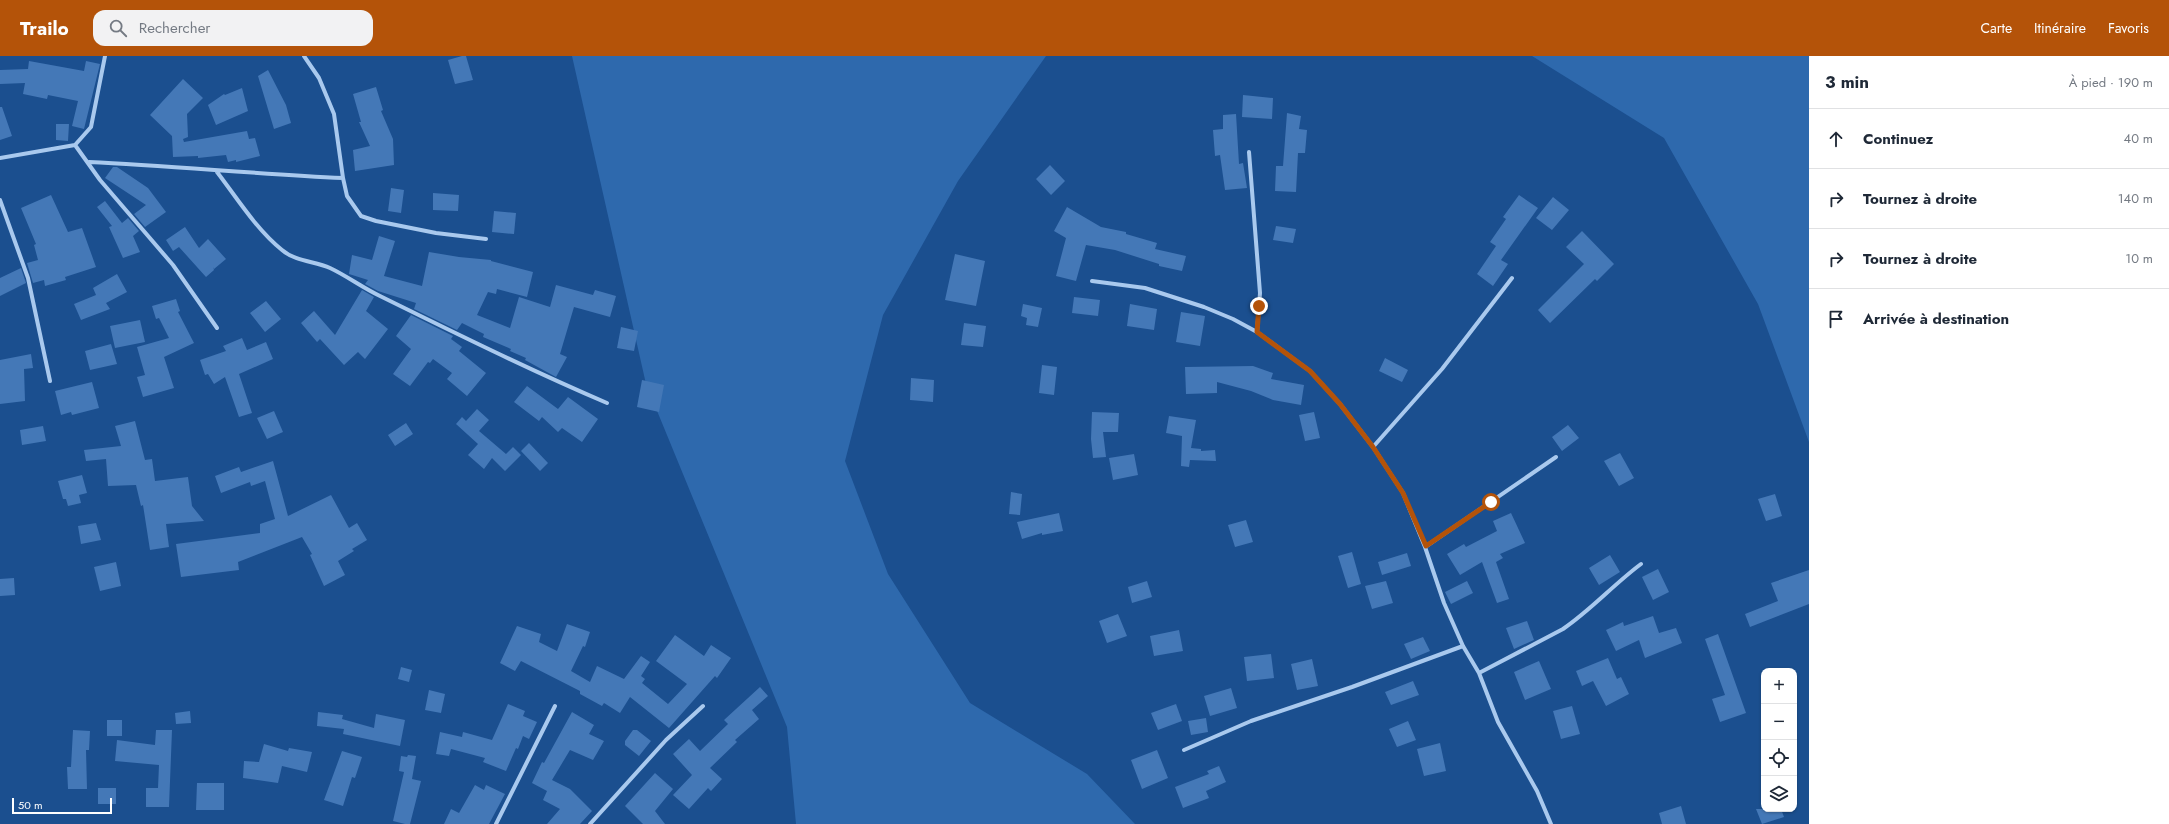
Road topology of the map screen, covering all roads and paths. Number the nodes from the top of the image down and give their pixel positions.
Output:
1 (105, 56) edge
2 (304, 56) edge
3 (75, 144) junction
4 (1249, 152) dead end
5 (0, 158) edge
6 (88, 162) junction
7 (216, 172) junction
8 (343, 178) junction
9 (0, 200) edge
10 (486, 239) dead end
11 (1512, 278) dead end
12 (1092, 281) dead end
13 (217, 328) dead end
14 (1257, 332) junction
15 (50, 381) dead end
16 (607, 403) dead end
17 (1373, 447) junction
18 (1556, 457) dead end
19 (1426, 546) junction
20 (1641, 564) dead end
21 (1463, 646) junction
22 (1478, 673) junction
23 (555, 706) dead end
24 (703, 706) dead end
25 (1184, 750) dead end
26 (496, 824) edge
27 (590, 824) edge
28 (1551, 824) edge

1 - 3 street
2 - 8 street
3 - 5 street
3 - 6 street
4 - 14 street
6 - 7 street
6 - 13 street
7 - 8 street
7 - 16 street
8 - 10 street
9 - 15 street
11 - 17 street
12 - 14 street
14 - 17 street
17 - 19 street
18 - 19 street
19 - 21 street
20 - 22 street
21 - 22 street
21 - 25 street
22 - 28 street
23 - 26 street
24 - 27 street

